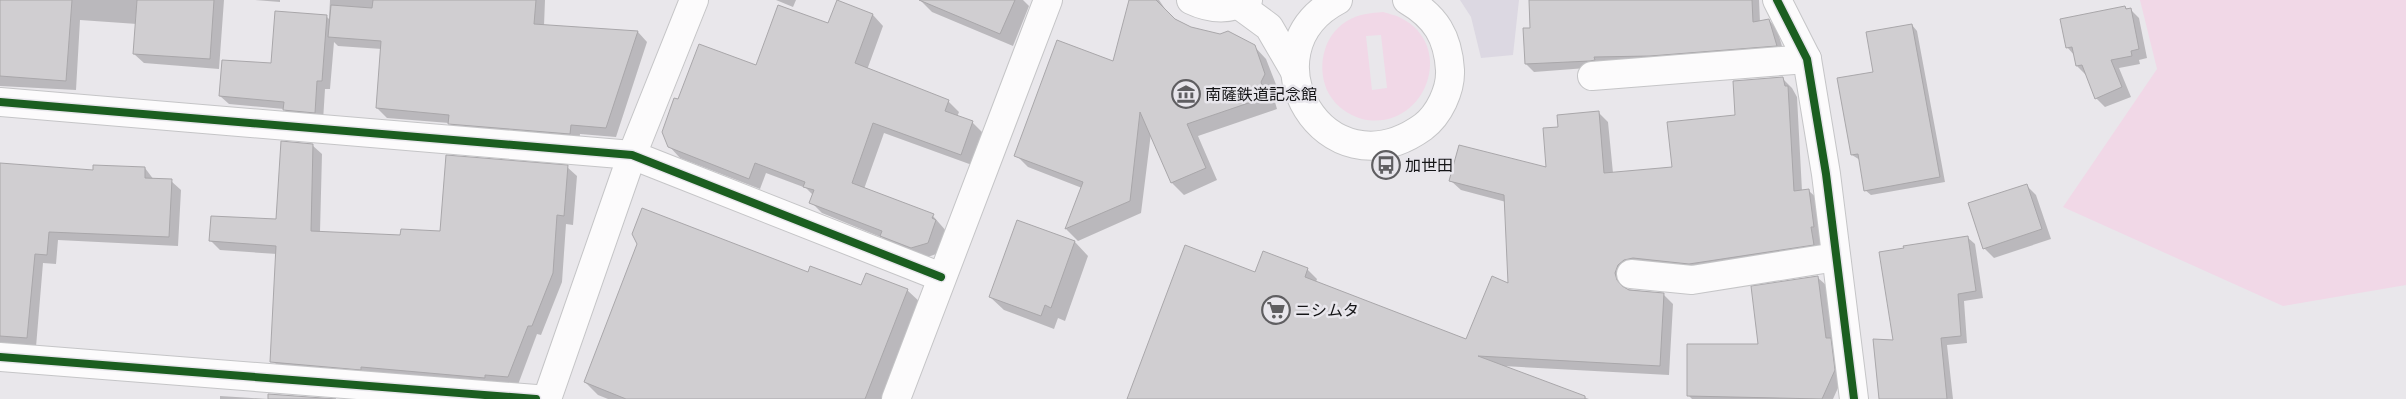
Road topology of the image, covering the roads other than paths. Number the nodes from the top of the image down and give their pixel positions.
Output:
1 (694, 0) edge
2 (1048, 0) edge
3 (1191, 0) edge
4 (1338, 0) edge
5 (1407, 0) edge
6 (1777, 0) edge
7 (1244, 2) edge
8 (1807, 59) junction
9 (1294, 70) junction
10 (1592, 76) dead end
11 (0, 102) edge
12 (632, 155) junction
13 (1836, 257) junction
14 (1631, 274) dead end
15 (941, 277) junction
16 (0, 357) edge
17 (536, 399) edge
18 (546, 399) edge
19 (896, 399) edge
20 (1854, 399) edge

1 - 12 street
2 - 15 street
3 - 7 street
4 - 9 street
5 - 9 street
6 - 8 street
7 - 9 street
8 - 10 street
8 - 13 street
11 - 12 street
12 - 15 street
12 - 18 street
13 - 14 street
13 - 20 street
15 - 19 street
16 - 17 street

